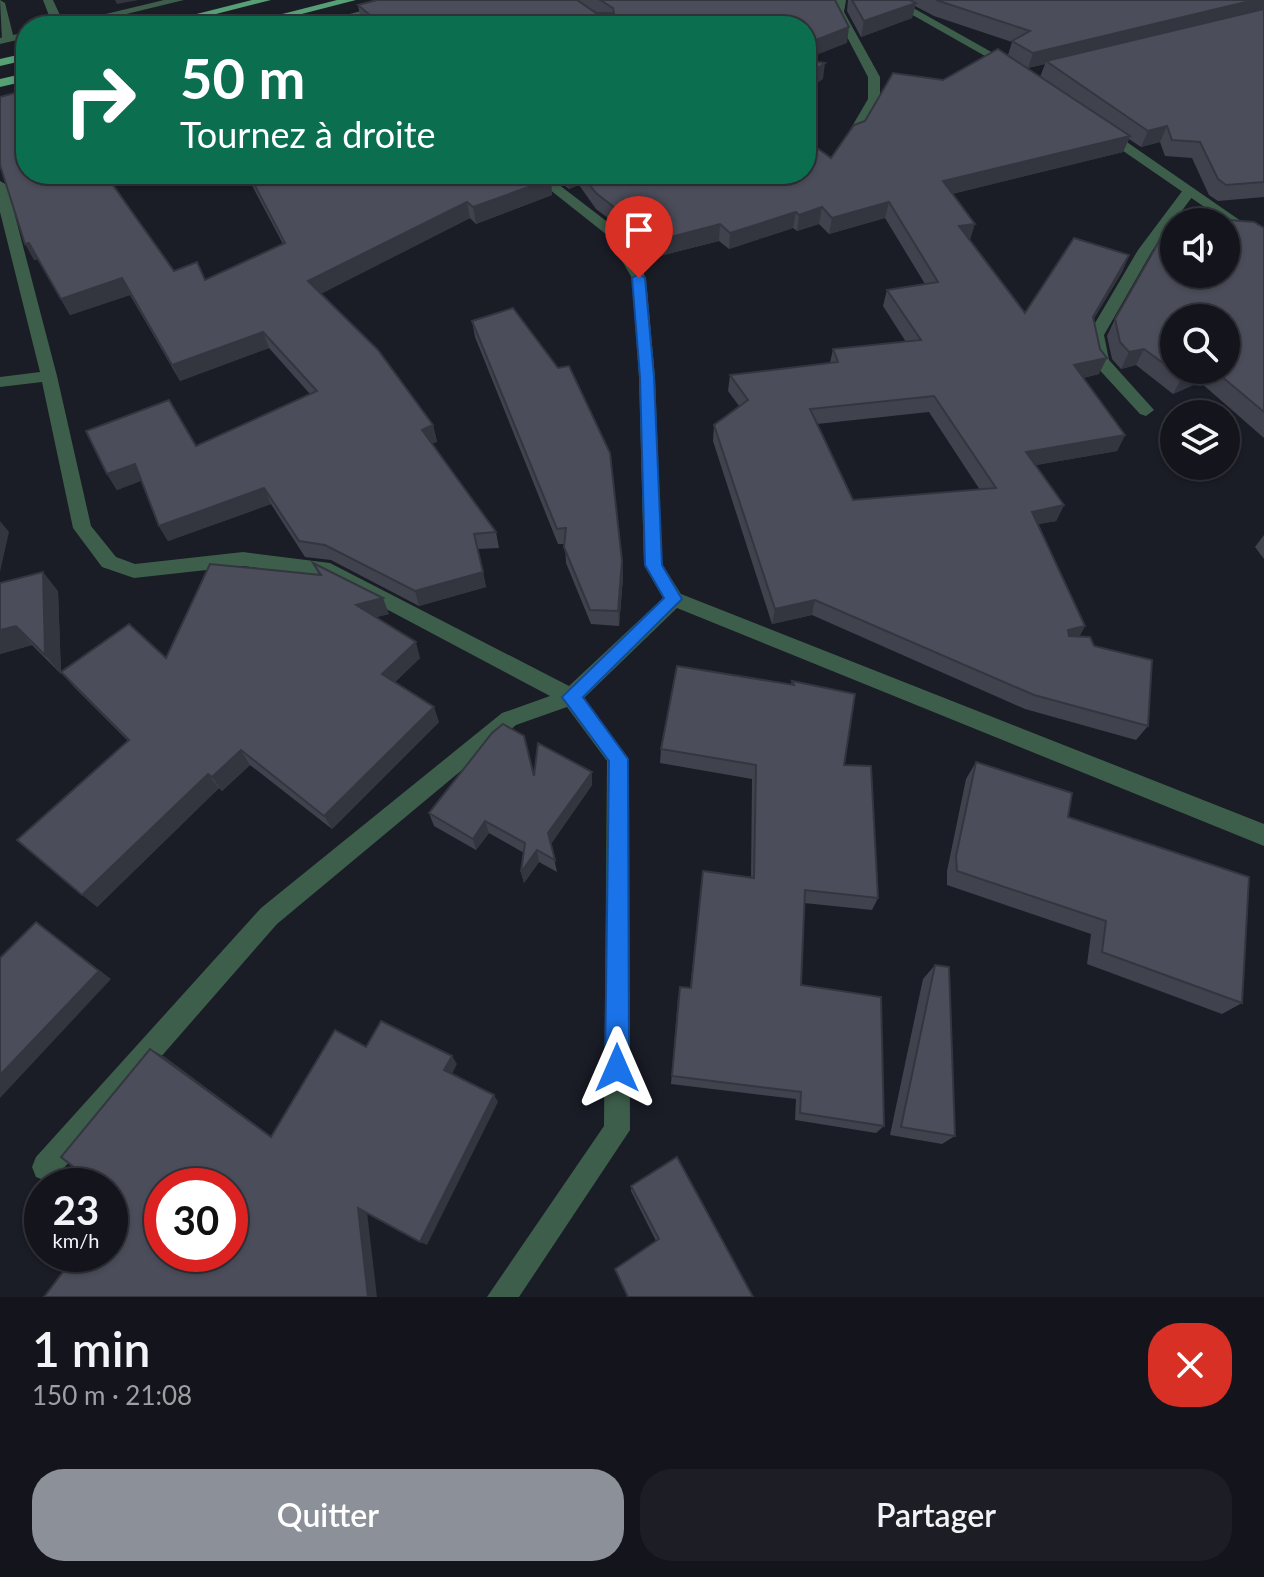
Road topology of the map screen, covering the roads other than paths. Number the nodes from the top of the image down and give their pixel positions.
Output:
1 (179, 0) edge
2 (266, 0) edge
3 (351, 0) edge
4 (416, 0) edge
5 (841, 0) edge
6 (891, 0) edge
7 (0, 3) edge
8 (331, 5) junction
9 (106, 16) edge
10 (198, 16) edge
11 (284, 16) edge
12 (343, 16) edge
13 (368, 16) edge
14 (4, 40) edge
15 (1024, 74) edge
16 (1087, 120) edge
17 (853, 135) edge
18 (550, 184) edge
19 (0, 185) edge
20 (1188, 193) junction
21 (1264, 244) edge
22 (49, 376) junction
23 (0, 382) edge
24 (1146, 410) dead end
25 (674, 599) junction
26 (571, 697) junction
27 (1264, 835) edge
28 (46, 1167) dead end
29 (502, 1297) edge

1 - 9 street
2 - 10 main road
3 - 8 main road
4 - 13 street
5 - 17 street
6 - 15 street
7 - 14 street
8 - 11 main road
8 - 12 street
16 - 20 street
18 - 25 street
19 - 22 street
20 - 21 street
20 - 24 street
22 - 23 street
22 - 26 street
25 - 26 street
25 - 27 street
26 - 28 street
26 - 29 street

